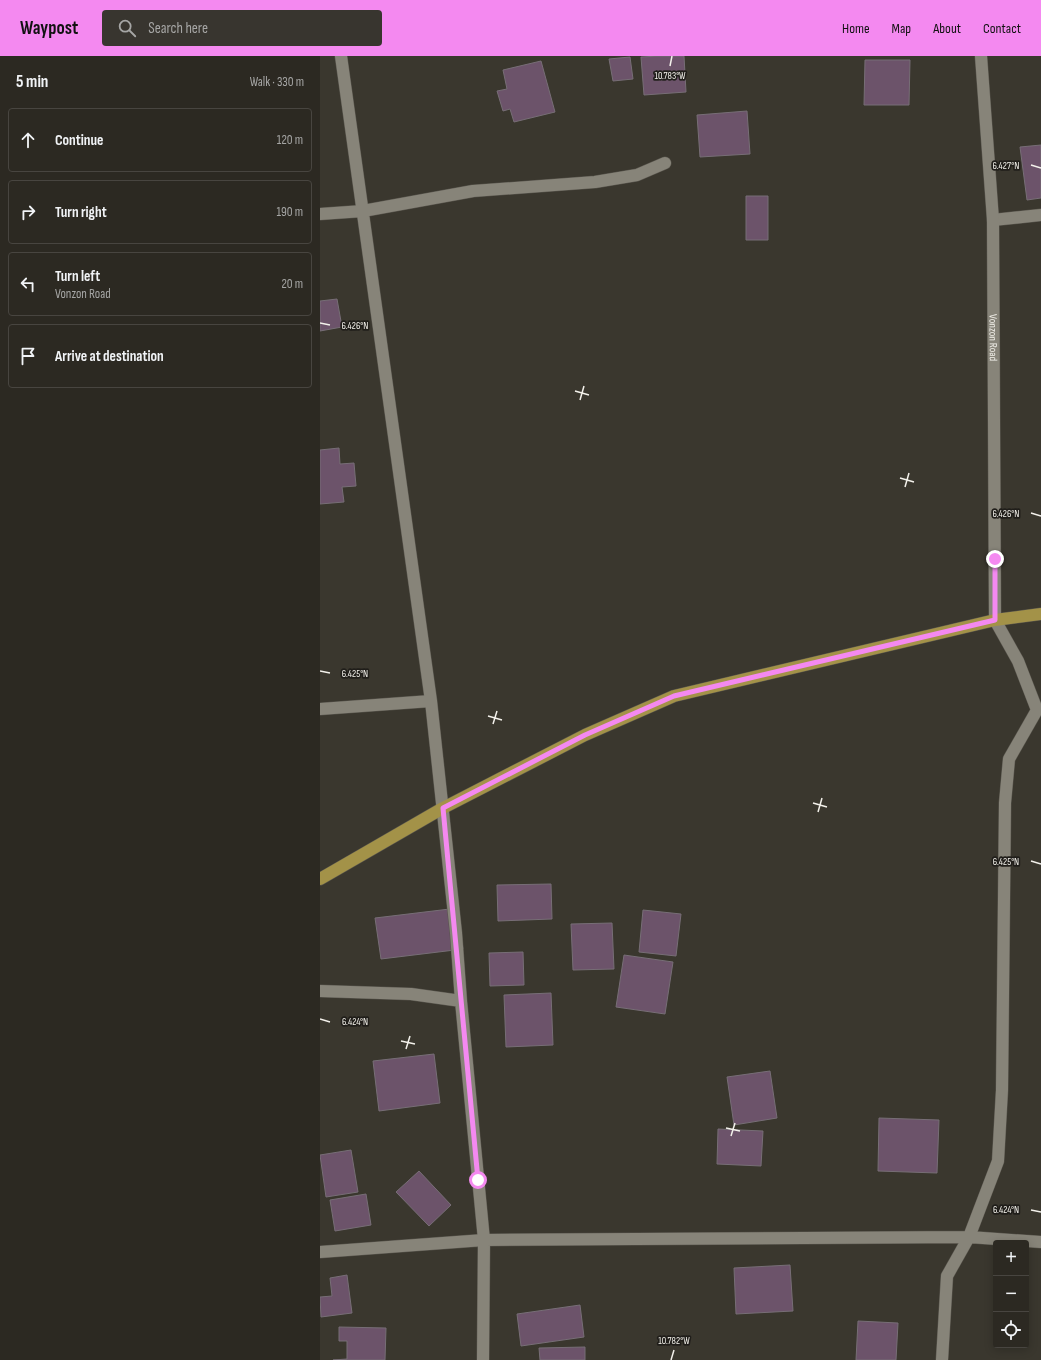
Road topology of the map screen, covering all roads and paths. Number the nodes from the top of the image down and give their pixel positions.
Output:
1 (341, 56) edge
2 (981, 56) edge
3 (665, 163) dead end
4 (363, 210) junction
5 (320, 214) edge
6 (1041, 215) edge
7 (993, 220) junction
8 (1041, 614) edge
9 (995, 620) junction
10 (431, 701) junction
11 (320, 709) edge
12 (443, 808) junction
13 (320, 879) edge
14 (320, 991) edge
15 (461, 1001) junction
16 (969, 1237) junction
17 (484, 1240) junction
18 (1041, 1242) edge
19 (320, 1252) edge
20 (483, 1360) edge
21 (942, 1360) edge

1 - 4 street
2 - 7 street, Vonzon Road
3 - 4 street
4 - 5 street
4 - 10 street
6 - 7 street
7 - 9 street, Vonzon Road
8 - 9 main road
9 - 12 main road
9 - 16 street
10 - 11 street
10 - 12 street
12 - 13 main road
12 - 15 street
14 - 15 street
15 - 17 street
16 - 17 street
16 - 18 street
16 - 21 street
17 - 19 street
17 - 20 street

